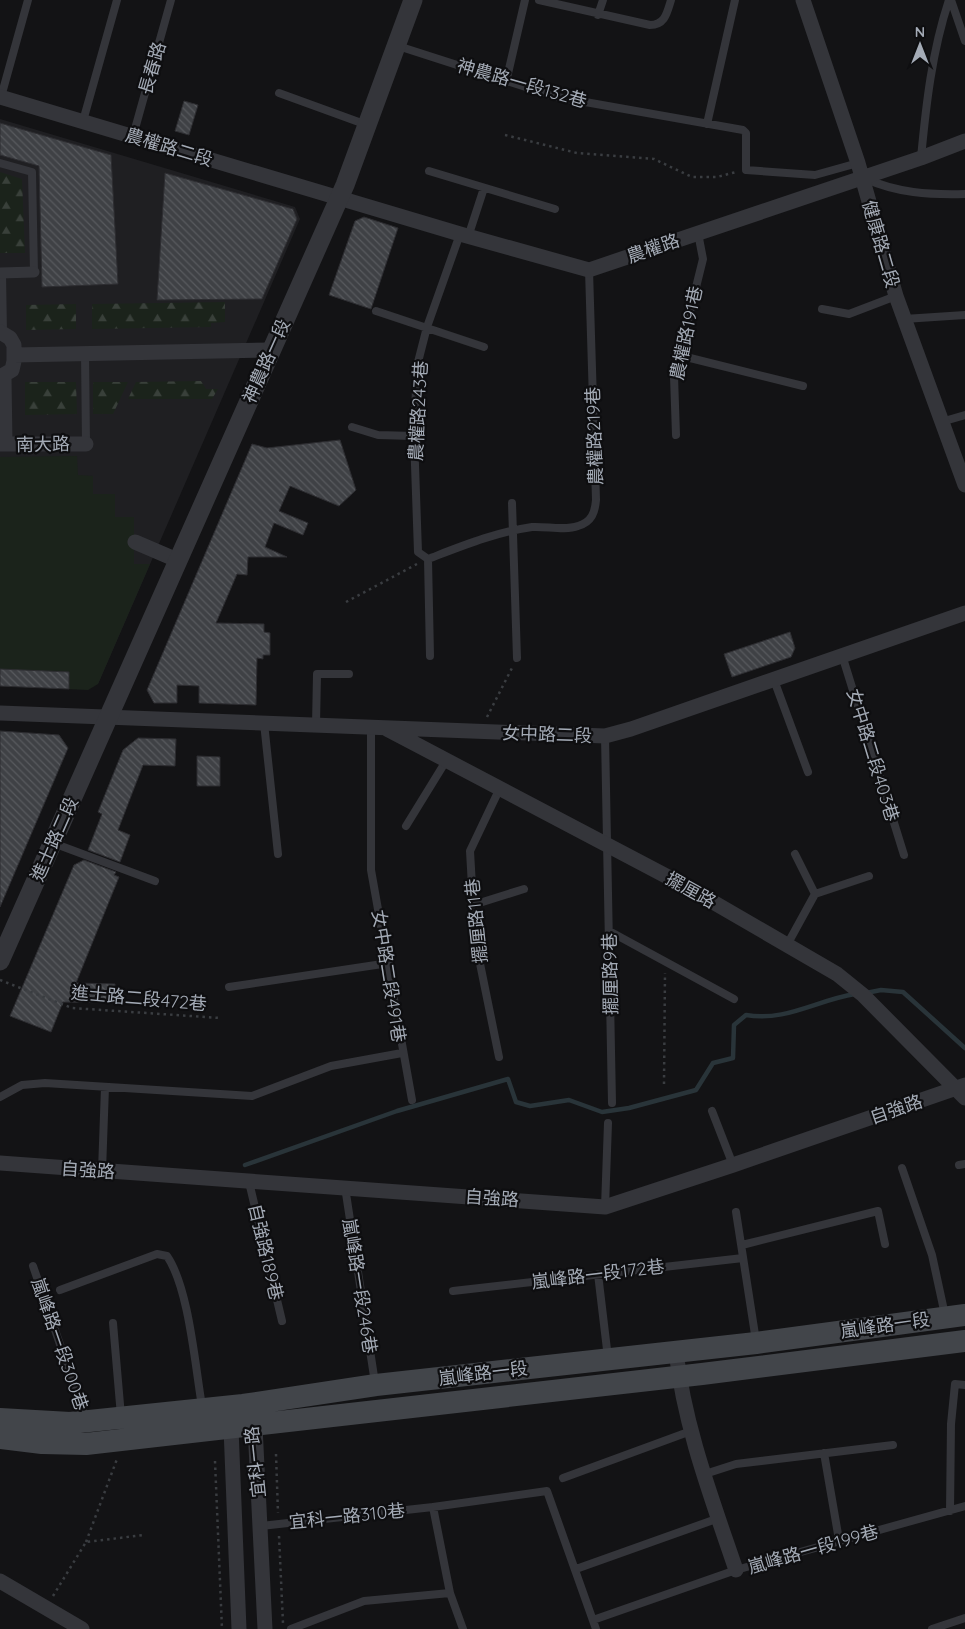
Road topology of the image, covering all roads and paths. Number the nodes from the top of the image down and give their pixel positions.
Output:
1 (28, 0) edge
2 (117, 0) edge
3 (171, 0) edge
4 (413, 0) edge
5 (525, 0) edge
6 (539, 0) edge
7 (603, 0) edge
8 (671, 0) edge
9 (735, 0) edge
10 (803, 0) edge
11 (950, 0) edge
12 (598, 15) junction
13 (965, 41) edge
14 (398, 46) junction
15 (506, 82) junction
16 (279, 93) dead end
17 (0, 97) edge
18 (83, 121) junction
19 (707, 124) junction
20 (367, 125) junction
21 (505, 134) dead end
22 (133, 136) junction
23 (965, 141) edge
24 (921, 158) junction
25 (0, 163) edge
26 (746, 170) junction
27 (860, 170) junction
28 (429, 171) dead end
29 (484, 188) junction
30 (965, 194) edge
31 (338, 198) junction
32 (555, 209) dead end
33 (698, 233) junction
34 (464, 236) junction
35 (589, 270) junction
36 (34, 272) joint
37 (1, 273) edge
38 (896, 296) junction
39 (822, 308) dead end
40 (376, 311) dead end
41 (965, 315) edge
42 (904, 319) junction
43 (427, 327) junction
44 (1, 332) edge
45 (484, 347) dead end
46 (270, 350) junction
47 (85, 353) junction
48 (14, 354) junction
49 (678, 354) junction
50 (2, 377) edge
51 (803, 386) dead end
52 (965, 415) edge
53 (941, 422) junction
54 (352, 427) dead end
55 (676, 435) dead end
56 (414, 436) junction
57 (2, 444) edge
58 (86, 444) joint
59 (965, 485) edge
60 (512, 503) dead end
61 (512, 530) junction
62 (136, 542) dead end
63 (428, 559) junction
64 (177, 560) junction
65 (346, 602) dead end
66 (965, 613) edge
67 (842, 655) junction
68 (430, 656) dead end
69 (517, 658) joint
70 (349, 674) dead end
71 (774, 680) junction
72 (0, 712) edge
73 (109, 717) junction
74 (264, 723) junction
75 (316, 725) junction
76 (378, 727) junction
77 (482, 731) junction
78 (605, 736) junction
79 (446, 761) junction
80 (808, 772) dead end
81 (499, 790) junction
82 (406, 826) dead end
83 (53, 842) junction
84 (607, 844) junction
85 (278, 854) dead end
86 (795, 854) dead end
87 (904, 855) dead end
88 (869, 876) dead end
89 (155, 881) dead end
90 (524, 888) dead end
91 (814, 894) junction
92 (473, 905) junction
93 (609, 931) junction
94 (786, 945) junction
95 (665, 960) junction
96 (0, 961) edge
97 (390, 963) junction
98 (0, 980) edge
99 (229, 987) dead end
100 (734, 999) dead end
101 (220, 1018) dead end
102 (402, 1053) junction
103 (499, 1057) dead end
104 (664, 1084) dead end
105 (104, 1086) junction
106 (962, 1090) edge
107 (0, 1097) edge
108 (412, 1100) dead end
109 (612, 1103) dead end
110 (712, 1111) dead end
111 (608, 1123) dead end
112 (0, 1163) edge
113 (733, 1165) junction
114 (902, 1168) dead end
115 (102, 1171) junction
116 (249, 1182) junction
117 (344, 1187) junction
118 (605, 1207) junction
119 (736, 1212) dead end
120 (885, 1244) dead end
121 (742, 1245) junction
122 (743, 1258) junction
123 (33, 1266) dead end
124 (598, 1274) junction
125 (60, 1290) dead end
126 (453, 1291) dead end
127 (955, 1316) edge
128 (282, 1321) dead end
129 (113, 1323) dead end
130 (965, 1341) edge
131 (756, 1343) junction
132 (676, 1350) junction
133 (608, 1358) junction
134 (679, 1376) junction
135 (376, 1385) junction
136 (965, 1385) edge
137 (243, 1405) junction
138 (203, 1408) junction
139 (0, 1419) edge
140 (87, 1422) junction
141 (255, 1426) junction
142 (230, 1428) junction
143 (123, 1429) junction
144 (691, 1431) junction
145 (0, 1438) edge
146 (893, 1446) dead end
147 (824, 1453) junction
148 (276, 1454) dead end
149 (215, 1461) dead end
150 (705, 1474) junction
151 (563, 1478) dead end
152 (965, 1506) edge
153 (434, 1507) junction
154 (950, 1511) junction
155 (719, 1518) junction
156 (278, 1523) junction
157 (261, 1526) junction
158 (144, 1535) dead end
159 (839, 1540) junction
160 (86, 1542) junction
161 (576, 1569) junction
162 (736, 1570) junction
163 (0, 1581) edge
164 (450, 1593) junction
165 (45, 1607) junction
166 (965, 1618) edge
167 (593, 1620) junction
168 (82, 1629) edge
169 (222, 1629) edge
170 (240, 1629) edge
171 (265, 1629) edge
172 (283, 1629) edge
173 (291, 1629) edge
174 (463, 1629) edge
175 (596, 1629) edge
176 (932, 1629) edge

1 - 17 lane
2 - 18 lane
3 - 22 lane, 長春路
4 - 14 street, 神農路一段
5 - 15 lane
6 - 12 lane
7 - 12 lane
8 - 12 lane
9 - 19 lane
10 - 27 street, 健康路二段
11 - 13 lane
11 - 24 lane
14 - 15 lane, 神農路一段132巷
14 - 20 street, 神農路一段
15 - 19 lane, 神農路一段132巷
16 - 20 lane
17 - 18 street, 農權路二段
18 - 22 street, 農權路二段
19 - 26 lane, 神農路一段132巷
20 - 31 street, 神農路一段
21 - 26 path
22 - 31 street, 農權路二段
23 - 24 street, 農權路
24 - 27 street, 農權路
25 - 36 lane
26 - 27 lane
27 - 30 lane
27 - 33 street, 農權路
27 - 38 street, 健康路二段
28 - 29 lane
29 - 32 lane
29 - 34 lane, 農權路243巷
31 - 34 street
31 - 46 street, 神農路一段
33 - 35 street, 農權路
33 - 49 lane, 農權路191巷
34 - 35 street
34 - 43 lane, 農權路243巷
35 - 61 lane, 農權路219巷
36 - 37 street
37 - 44 lane
38 - 39 lane
38 - 42 street, 健康路二段
40 - 43 lane
41 - 42 lane
42 - 53 street, 健康路二段
43 - 45 lane
43 - 56 lane, 農權路243巷
44 - 48 street
46 - 47 street
46 - 64 street, 神農路一段
47 - 48 street
47 - 58 lane
48 - 50 street
49 - 51 lane
49 - 55 lane, 農權路191巷
50 - 57 street
52 - 53 lane
53 - 59 street, 健康路二段
54 - 56 lane
56 - 63 lane, 農權路243巷
57 - 58 street, 南大路
60 - 61 lane
61 - 63 lane, 農權路219巷
61 - 69 lane
62 - 64 street
63 - 65 path
63 - 68 lane
64 - 73 street, 神農路一段
66 - 67 street, 女中路二段
67 - 71 street, 女中路二段
67 - 87 lane, 女中路二段403巷
69 - 77 path
70 - 75 lane
71 - 78 street, 女中路二段
71 - 80 lane
72 - 73 street, 女中路二段
73 - 74 street, 女中路二段
73 - 83 street, 進士路二段
74 - 75 street, 女中路二段
74 - 85 lane
75 - 76 street, 女中路二段
76 - 77 street, 女中路二段
76 - 79 street, 擺厘路
76 - 97 lane, 女中路二段491巷
77 - 78 street, 女中路二段
78 - 84 lane, 擺厘路9巷
79 - 81 street, 擺厘路
79 - 82 lane
81 - 84 street, 擺厘路
81 - 92 lane, 擺厘路11巷
83 - 89 lane
83 - 96 street, 進士路二段
84 - 93 lane, 擺厘路9巷
84 - 94 street, 擺厘路
86 - 91 lane
88 - 91 lane
90 - 92 lane
91 - 94 lane
92 - 103 lane, 擺厘路11巷
93 - 95 lane
93 - 109 lane, 擺厘路9巷
94 - 106 street, 擺厘路
95 - 100 lane
95 - 104 path
97 - 99 lane
97 - 102 lane, 女中路二段491巷
98 - 101 path, 進士路二段472巷
102 - 105 lane, 女中路二段491巷
102 - 108 lane
105 - 107 lane, 女中路二段491巷
105 - 115 lane
106 - 113 street, 自強路
110 - 113 lane
111 - 118 lane
112 - 115 street, 自強路
113 - 118 street, 自強路
114 - 127 lane
115 - 116 street, 自強路
116 - 117 street, 自強路
116 - 128 lane, 自強路189巷
117 - 118 street, 自強路
117 - 135 lane, 嵐峰路一段246巷
119 - 121 lane
120 - 121 lane
121 - 122 lane
122 - 124 lane, 嵐峰路一段172巷
122 - 131 lane
123 - 140 lane, 嵐峰路一段300巷
124 - 126 lane, 嵐峰路一段172巷
124 - 133 lane
125 - 138 lane
127 - 131 main road, 嵐峰路一段
129 - 143 lane
130 - 134 main road, 嵐峰路一段
131 - 132 main road, 嵐峰路一段
132 - 133 main road, 嵐峰路一段
132 - 134 street, 嵐峰路一段199巷
133 - 135 main road, 嵐峰路一段
134 - 141 main road, 嵐峰路一段
134 - 144 street, 嵐峰路一段199巷
135 - 137 main road, 嵐峰路一段
136 - 154 lane
137 - 138 main road, 嵐峰路一段
137 - 141 street, 宜科一路
137 - 142 street, 宜科一路
138 - 143 main road, 嵐峰路一段
139 - 140 main road, 嵐峰路一段
140 - 143 main road, 嵐峰路一段
141 - 142 main road, 嵐峰路一段
141 - 157 street, 宜科一路
142 - 143 main road, 嵐峰路一段
142 - 170 street, 宜科一路
143 - 145 main road, 嵐峰路一段
143 - 160 path
144 - 150 street, 嵐峰路一段199巷
144 - 151 lane
146 - 147 lane
147 - 150 lane
147 - 159 lane
148 - 156 path
149 - 169 path
150 - 155 street, 嵐峰路一段199巷
152 - 154 lane, 嵐峰路一段199巷
153 - 156 lane, 宜科一路310巷
153 - 161 lane, 宜科一路310巷
153 - 164 lane
154 - 159 lane, 嵐峰路一段199巷
155 - 161 lane
155 - 162 street, 嵐峰路一段199巷
156 - 157 lane, 宜科一路310巷
156 - 172 path
157 - 171 street, 宜科一路
158 - 160 path
159 - 162 lane, 嵐峰路一段199巷
160 - 165 path
161 - 167 lane
162 - 167 lane
163 - 165 street
164 - 173 lane
164 - 174 lane
165 - 168 street
166 - 176 lane
167 - 175 lane

